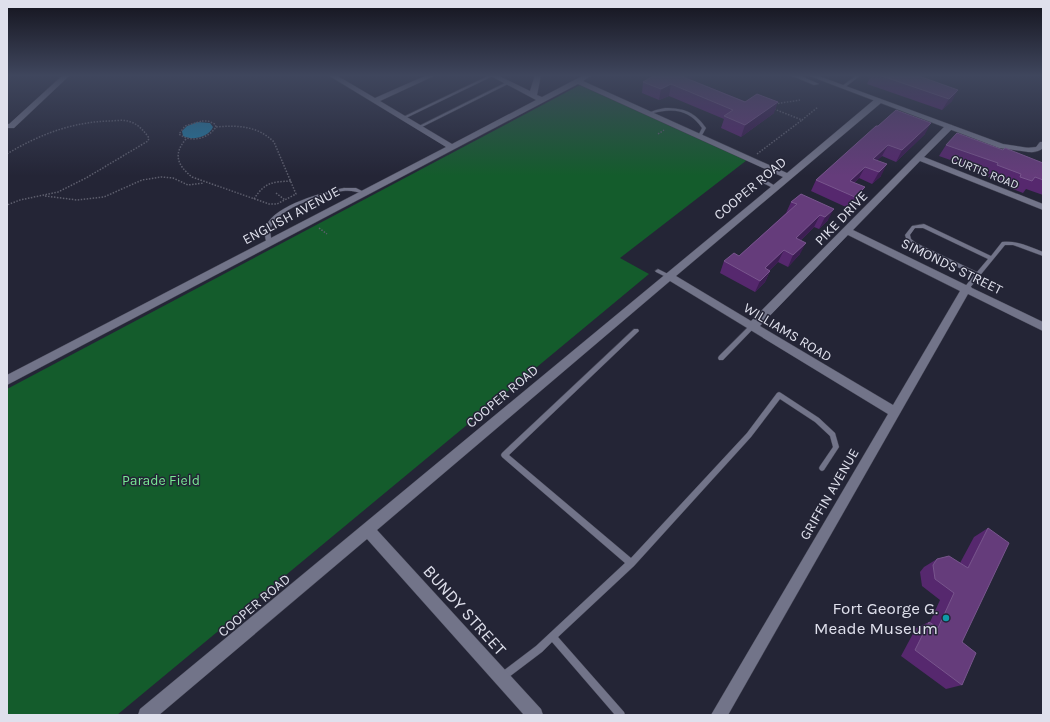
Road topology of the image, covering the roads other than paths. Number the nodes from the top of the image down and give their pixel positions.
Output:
1 (30, 109) edge
2 (388, 109) edge
3 (422, 109) edge
4 (455, 109) edge
5 (525, 109) edge
6 (640, 109) edge
7 (869, 109) edge
8 (899, 109) edge
9 (650, 113) junction
10 (403, 118) junction
11 (7, 126) edge
12 (418, 127) junction
13 (949, 127) junction
14 (700, 136) junction
15 (1043, 144) edge
16 (452, 147) junction
17 (918, 158) junction
18 (788, 176) junction
19 (364, 193) junction
20 (1043, 208) edge
21 (848, 231) junction
22 (269, 243) junction
23 (1043, 254) edge
24 (991, 258) junction
25 (663, 274) junction
26 (978, 275) junction
27 (967, 288) junction
28 (752, 327) junction
29 (1043, 327) edge
30 (636, 331) dead end
31 (721, 358) dead end
32 (7, 380) edge
33 (895, 412) junction
34 (822, 468) dead end
35 (367, 529) junction
36 (631, 563) junction
37 (552, 636) junction
38 (500, 678) junction
39 (146, 715) edge
40 (535, 715) edge
41 (622, 715) edge
42 (719, 715) edge

1 - 11 street
2 - 10 street
3 - 10 lane
4 - 12 lane
5 - 16 street, ENGLISH AVENUE
6 - 9 street
7 - 18 street, COOPER ROAD
8 - 13 street
9 - 14 street
9 - 14 lane
10 - 12 street
12 - 16 street
13 - 15 street
13 - 17 street, PIKE DRIVE
14 - 18 street
16 - 19 street, ENGLISH AVENUE
17 - 20 street, CURTIS ROAD
17 - 21 street, PIKE DRIVE
18 - 25 street, COOPER ROAD
19 - 22 street, ENGLISH AVENUE
19 - 22 lane
21 - 27 street, SIMONDS STREET
21 - 28 street, PIKE DRIVE
22 - 32 street, ENGLISH AVENUE
23 - 24 lane
24 - 26 lane
24 - 26 lane
25 - 28 street, WILLIAMS ROAD
25 - 35 street, COOPER ROAD
26 - 27 lane
27 - 29 street, SIMONDS STREET
27 - 33 street, GRIFFIN AVENUE
28 - 31 lane
28 - 33 street, WILLIAMS ROAD
30 - 36 lane
33 - 42 street, GRIFFIN AVENUE
34 - 36 lane
35 - 38 street, BUNDY STREET
35 - 39 street, COOPER ROAD
36 - 37 lane
37 - 38 lane
37 - 41 lane
38 - 40 street, BUNDY STREET

